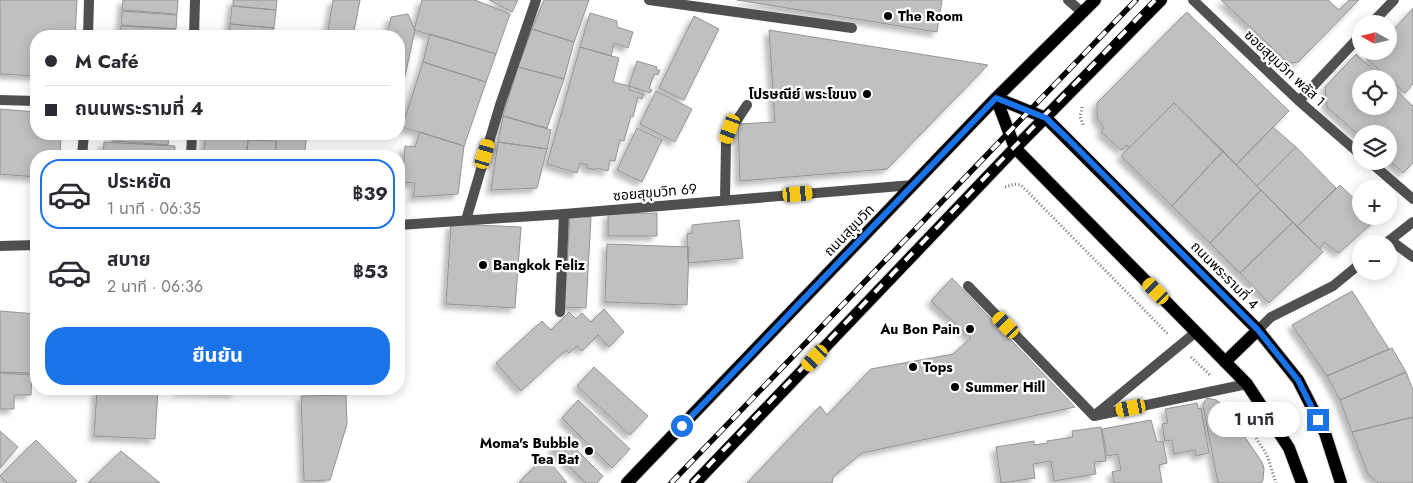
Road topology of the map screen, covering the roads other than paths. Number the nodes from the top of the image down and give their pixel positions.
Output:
1 (90, 0) edge
2 (195, 0) edge
3 (536, 0) edge
4 (649, 0) edge
5 (1068, 0) edge
6 (1095, 0) edge
7 (1161, 0) edge
8 (1193, 0) edge
9 (1394, 0) edge
10 (1083, 13) junction
11 (1380, 15) edge
12 (852, 28) dead end
13 (88, 30) edge
14 (194, 30) edge
15 (1352, 45) edge
16 (996, 98) junction
17 (0, 100) edge
18 (30, 101) edge
19 (1299, 101) junction
20 (747, 105) dead end
21 (1046, 118) junction
22 (1352, 147) edge
23 (1015, 148) junction
24 (1379, 170) edge
25 (913, 185) junction
26 (1413, 199) edge
27 (725, 200) junction
28 (564, 214) junction
29 (466, 220) junction
30 (1413, 222) edge
31 (405, 225) edge
32 (1396, 235) edge
33 (30, 245) edge
34 (0, 246) edge
35 (1397, 248) edge
36 (1413, 257) edge
37 (1352, 270) edge
38 (968, 286) dead end
39 (560, 312) dead end
40 (1258, 330) junction
41 (1196, 332) junction
42 (1225, 362) junction
43 (1247, 384) junction
44 (1094, 416) junction
45 (627, 483) edge
46 (695, 483) edge
47 (1302, 483) edge
48 (1341, 483) edge

1 - 13 street
2 - 14 street
3 - 29 street
4 - 12 street
5 - 10 street
6 - 10 main road, ถนนสุขุมวิท
7 - 21 main road
8 - 19 street, ซอยสุขุมวิท พลัส 1
9 - 11 street
10 - 16 main road, ถนนสุขุมวิท
15 - 19 street
16 - 21 main road
16 - 23 main road
16 - 25 main road, ถนนสุขุมวิท
17 - 18 street
19 - 22 street, ซอยสุขุมวิท พลัส 1
20 - 27 street
21 - 23 main road
21 - 40 main road, ถนนพระรามที่ 4
23 - 41 main road
23 - 46 main road
24 - 26 street
25 - 27 street, ซอยสุขุมวิท 69
25 - 45 main road, ถนนสุขุมวิท
27 - 28 street, ซอยสุขุมวิท 69
28 - 29 street, ซอยสุขุมวิท 69
28 - 39 street
29 - 31 street, ซอยสุขุมวิท 69
30 - 32 street
33 - 34 street
35 - 36 street
37 - 40 street
38 - 44 street
40 - 42 main road
40 - 48 main road, ถนนพระรามที่ 4
41 - 42 main road
41 - 44 street
42 - 43 main road
43 - 44 street
43 - 47 main road

